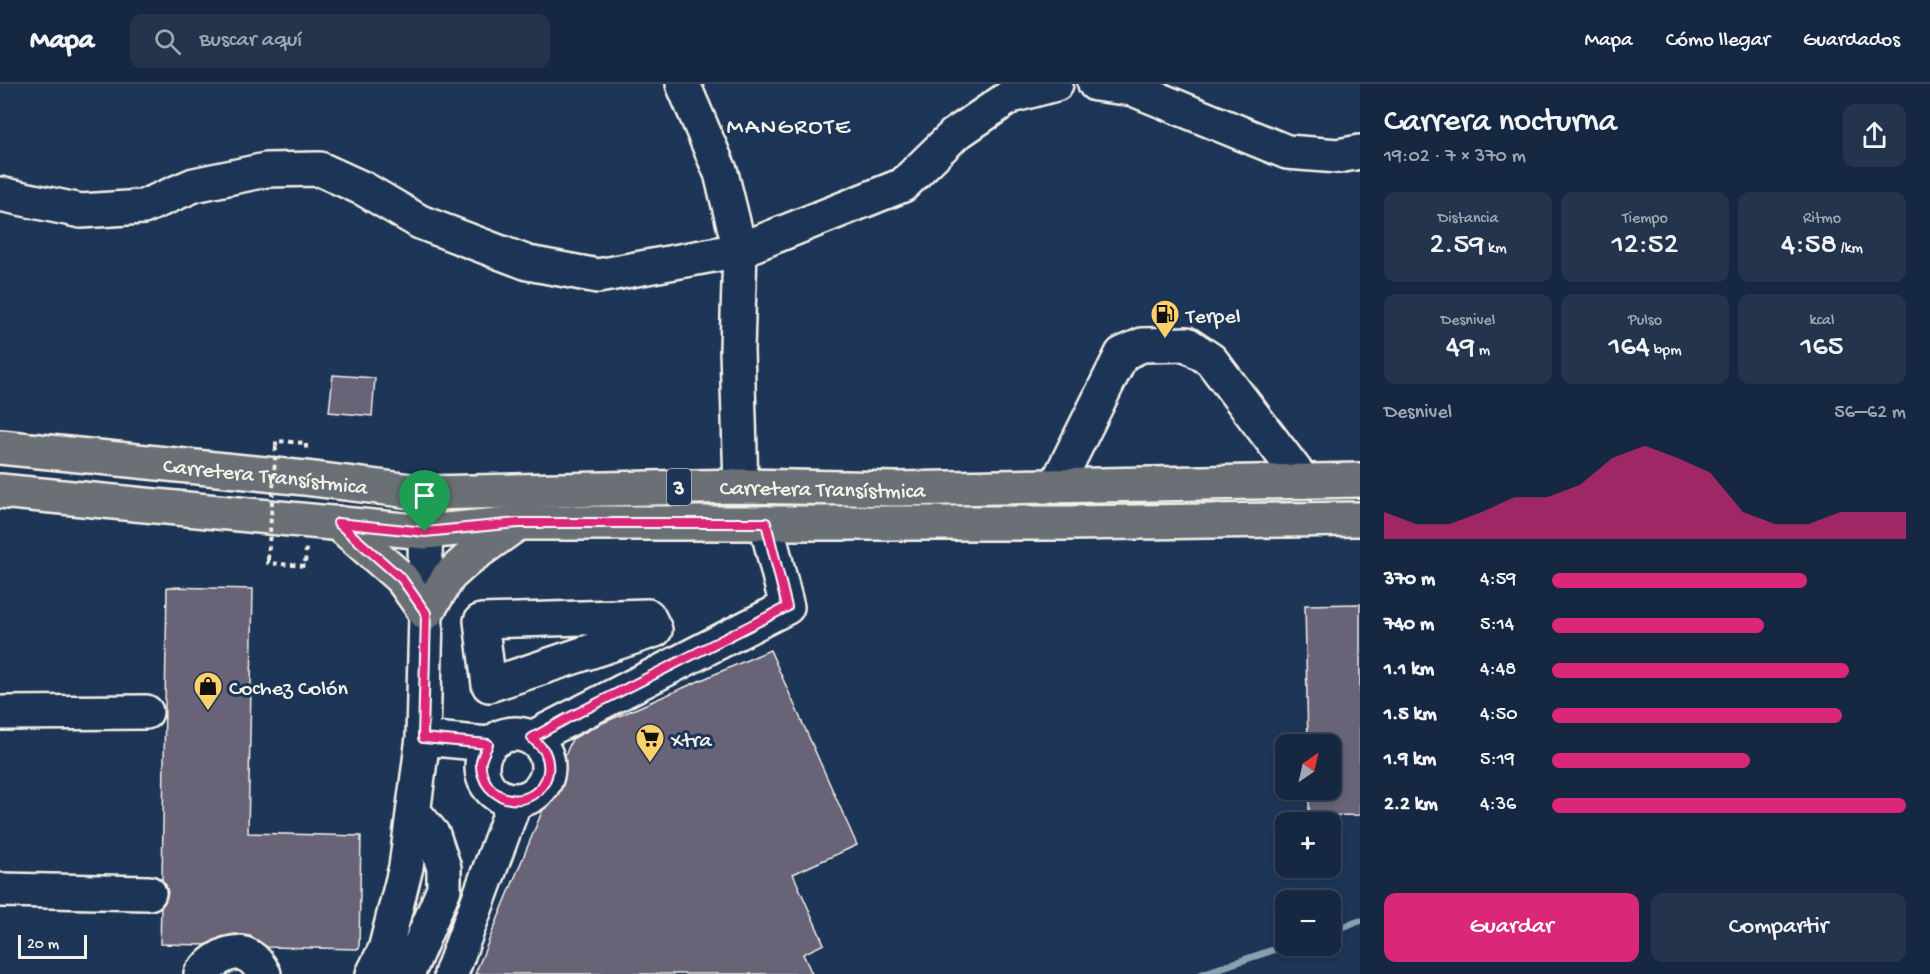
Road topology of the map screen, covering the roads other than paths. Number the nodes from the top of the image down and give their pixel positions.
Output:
1 (683, 84) edge
2 (1056, 84) edge
3 (1095, 84) edge
4 (1360, 152) edge
5 (0, 194) edge
6 (740, 250) junction
7 (0, 447) edge
8 (1360, 480) edge
9 (1303, 481) junction
10 (741, 486) junction
11 (1056, 486) junction
12 (0, 491) edge
13 (427, 493) junction
14 (1360, 519) edge
15 (338, 523) junction
16 (518, 523) junction
17 (766, 523) junction
18 (425, 532) junction
19 (426, 613) junction
20 (655, 630) junction
21 (671, 666) junction
22 (489, 685) junction
23 (146, 712) dead end
24 (0, 713) edge
25 (423, 738) junction
26 (508, 739) junction
27 (515, 801) junction
28 (414, 812) junction
29 (0, 890) edge
30 (149, 893) dead end
31 (201, 974) edge
32 (264, 974) edge
33 (373, 974) edge
34 (406, 974) edge
35 (451, 974) edge

1 - 6 street
2 - 6 street
3 - 4 street
5 - 6 street
6 - 10 street
7 - 13 main road, Carretera Transístmica / 3
8 - 9 main road, Carretera Transístmica / 3
9 - 11 main road, Carretera Transístmica / 3
9 - 11 street
10 - 11 main road, Carretera Transístmica / 3
10 - 13 main road, Carretera Transístmica / 3
12 - 15 main road, Carretera Transístmica / 3
13 - 18 street
14 - 17 main road, Carretera Transístmica / 3
15 - 18 main road, Carretera Transístmica / 3
15 - 19 main road
16 - 17 main road, Carretera Transístmica / 3
16 - 18 main road, Carretera Transístmica / 3
16 - 19 main road
17 - 21 street
18 - 19 street
19 - 25 street
20 - 21 street
20 - 22 street
20 - 22 street
21 - 26 street
22 - 26 street
23 - 24 street
25 - 26 street
25 - 28 street
26 - 27 street
26 - 27 street
27 - 35 street
28 - 33 street
28 - 34 street
29 - 30 street
31 - 32 street

